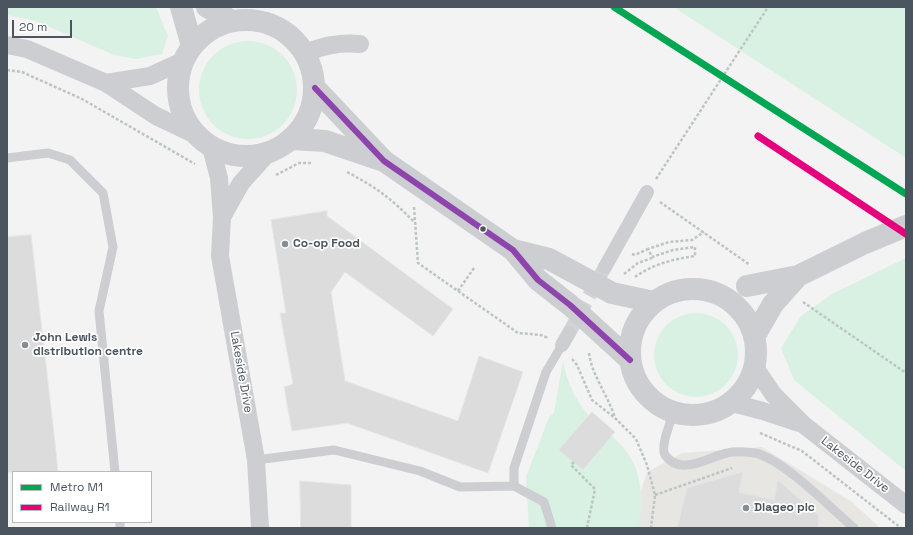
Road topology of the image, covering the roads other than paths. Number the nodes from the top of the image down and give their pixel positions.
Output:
1 (181, 7) edge
2 (207, 7) edge
3 (232, 21) junction
4 (360, 44) dead end
5 (7, 45) edge
6 (187, 54) junction
7 (305, 54) junction
8 (106, 83) junction
9 (315, 88) junction
10 (292, 139) junction
11 (203, 141) junction
12 (269, 152) junction
13 (7, 158) edge
14 (384, 161) junction
15 (647, 192) road end
16 (222, 217) junction
17 (906, 226) edge
18 (513, 250) junction
19 (605, 268) tunnel mouth
20 (798, 276) junction
21 (708, 291) junction
22 (654, 302) junction
23 (754, 337) junction
24 (566, 339) tunnel mouth
25 (630, 360) junction
26 (754, 366) junction
27 (732, 403) junction
28 (674, 411) junction
29 (804, 425) junction
30 (256, 460) junction
31 (115, 471) edge
32 (514, 486) junction
33 (906, 505) edge
34 (260, 528) edge
35 (552, 528) edge
36 (854, 528) edge

1 - 6 street
2 - 3 street
3 - 6 street
3 - 7 street
4 - 7 street
5 - 8 street
6 - 8 street
6 - 11 street
7 - 9 street
8 - 11 street
9 - 10 street
9 - 14 street
10 - 12 street
10 - 14 street
11 - 12 street
11 - 16 street, Lakeside Drive
12 - 16 street, Lakeside Drive
13 - 31 lane
14 - 18 street
15 - 19 street
16 - 30 street, Lakeside Drive
17 - 20 street, bridge
18 - 22 street
18 - 25 street
20 - 21 street, bridge
20 - 23 street, bridge
21 - 22 street
21 - 23 street
22 - 25 street
23 - 26 street
24 - 32 lane
25 - 28 street
26 - 27 street
26 - 29 street, Lakeside Drive
27 - 28 street
27 - 29 street, Lakeside Drive
28 - 36 lane
29 - 33 street, Lakeside Drive
30 - 32 lane
30 - 34 street, Lakeside Drive
32 - 35 lane

